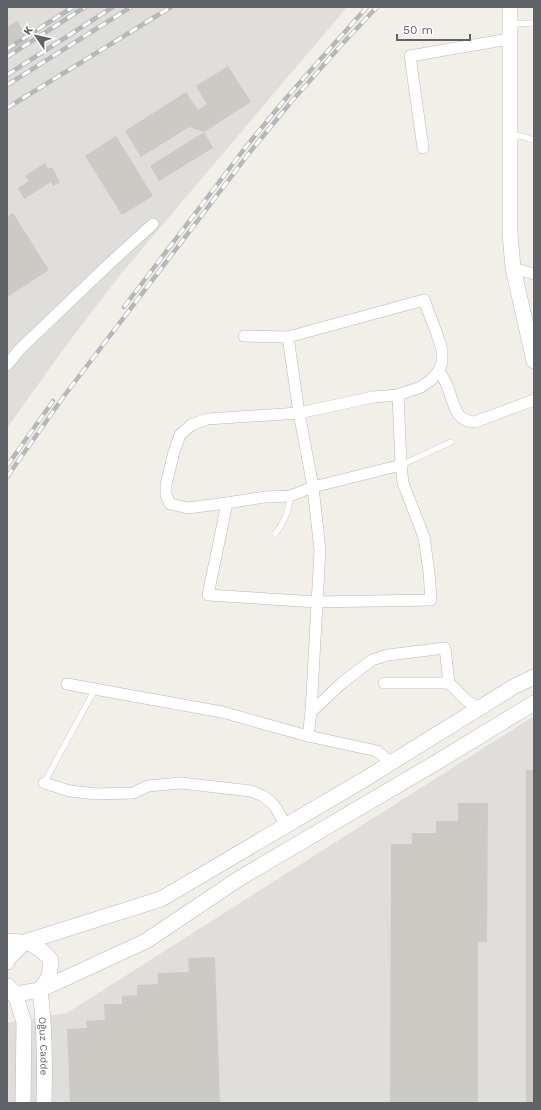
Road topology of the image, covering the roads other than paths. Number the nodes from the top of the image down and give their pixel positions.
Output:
1 (510, 7) edge
2 (534, 23) edge
3 (510, 24) junction
4 (509, 40) junction
5 (510, 135) junction
6 (534, 140) edge
7 (423, 148) dead end
8 (153, 224) dead end
9 (512, 268) junction
10 (534, 274) edge
11 (244, 336) dead end
12 (288, 337) junction
13 (534, 361) edge
14 (7, 364) edge
15 (439, 371) junction
16 (398, 395) junction
17 (534, 400) edge
18 (299, 413) junction
19 (451, 442) dead end
20 (401, 465) junction
21 (313, 487) junction
22 (290, 496) junction
23 (227, 504) junction
24 (275, 534) dead end
25 (317, 602) junction
26 (534, 677) edge
27 (450, 682) junction
28 (384, 683) dead end
29 (67, 684) dead end
30 (95, 689) junction
31 (534, 703) edge
32 (479, 708) junction
33 (311, 712) junction
34 (308, 736) junction
35 (391, 763) junction
36 (44, 783) joint
37 (286, 826) junction
38 (7, 941) edge
39 (25, 942) junction
40 (7, 962) edge
41 (10, 989) edge
42 (40, 990) junction
43 (23, 1103) edge
44 (44, 1103) edge

1 - 3 main road
2 - 3 lane
3 - 4 main road
4 - 5 main road
4 - 7 street
5 - 6 lane
5 - 9 main road
8 - 14 street
9 - 10 street
9 - 13 main road
11 - 12 street
12 - 15 street
12 - 18 street
15 - 16 street
15 - 17 street
16 - 18 street
16 - 20 street
18 - 21 street
18 - 23 street
19 - 20 lane
20 - 21 street
20 - 25 street
21 - 22 street
21 - 25 street
22 - 23 street
22 - 24 lane
23 - 25 street
25 - 33 street
26 - 32 main road
27 - 28 street
27 - 32 street
27 - 33 street
29 - 30 street
30 - 34 street
30 - 36 lane
31 - 42 main road
32 - 35 main road
33 - 34 street
34 - 35 street
35 - 37 main road
36 - 37 street
37 - 39 main road
38 - 39 main road
39 - 40 main road
39 - 42 main road
41 - 42 main road
41 - 43 main road, Oğuz Cadde
42 - 44 main road, Oğuz Cadde

